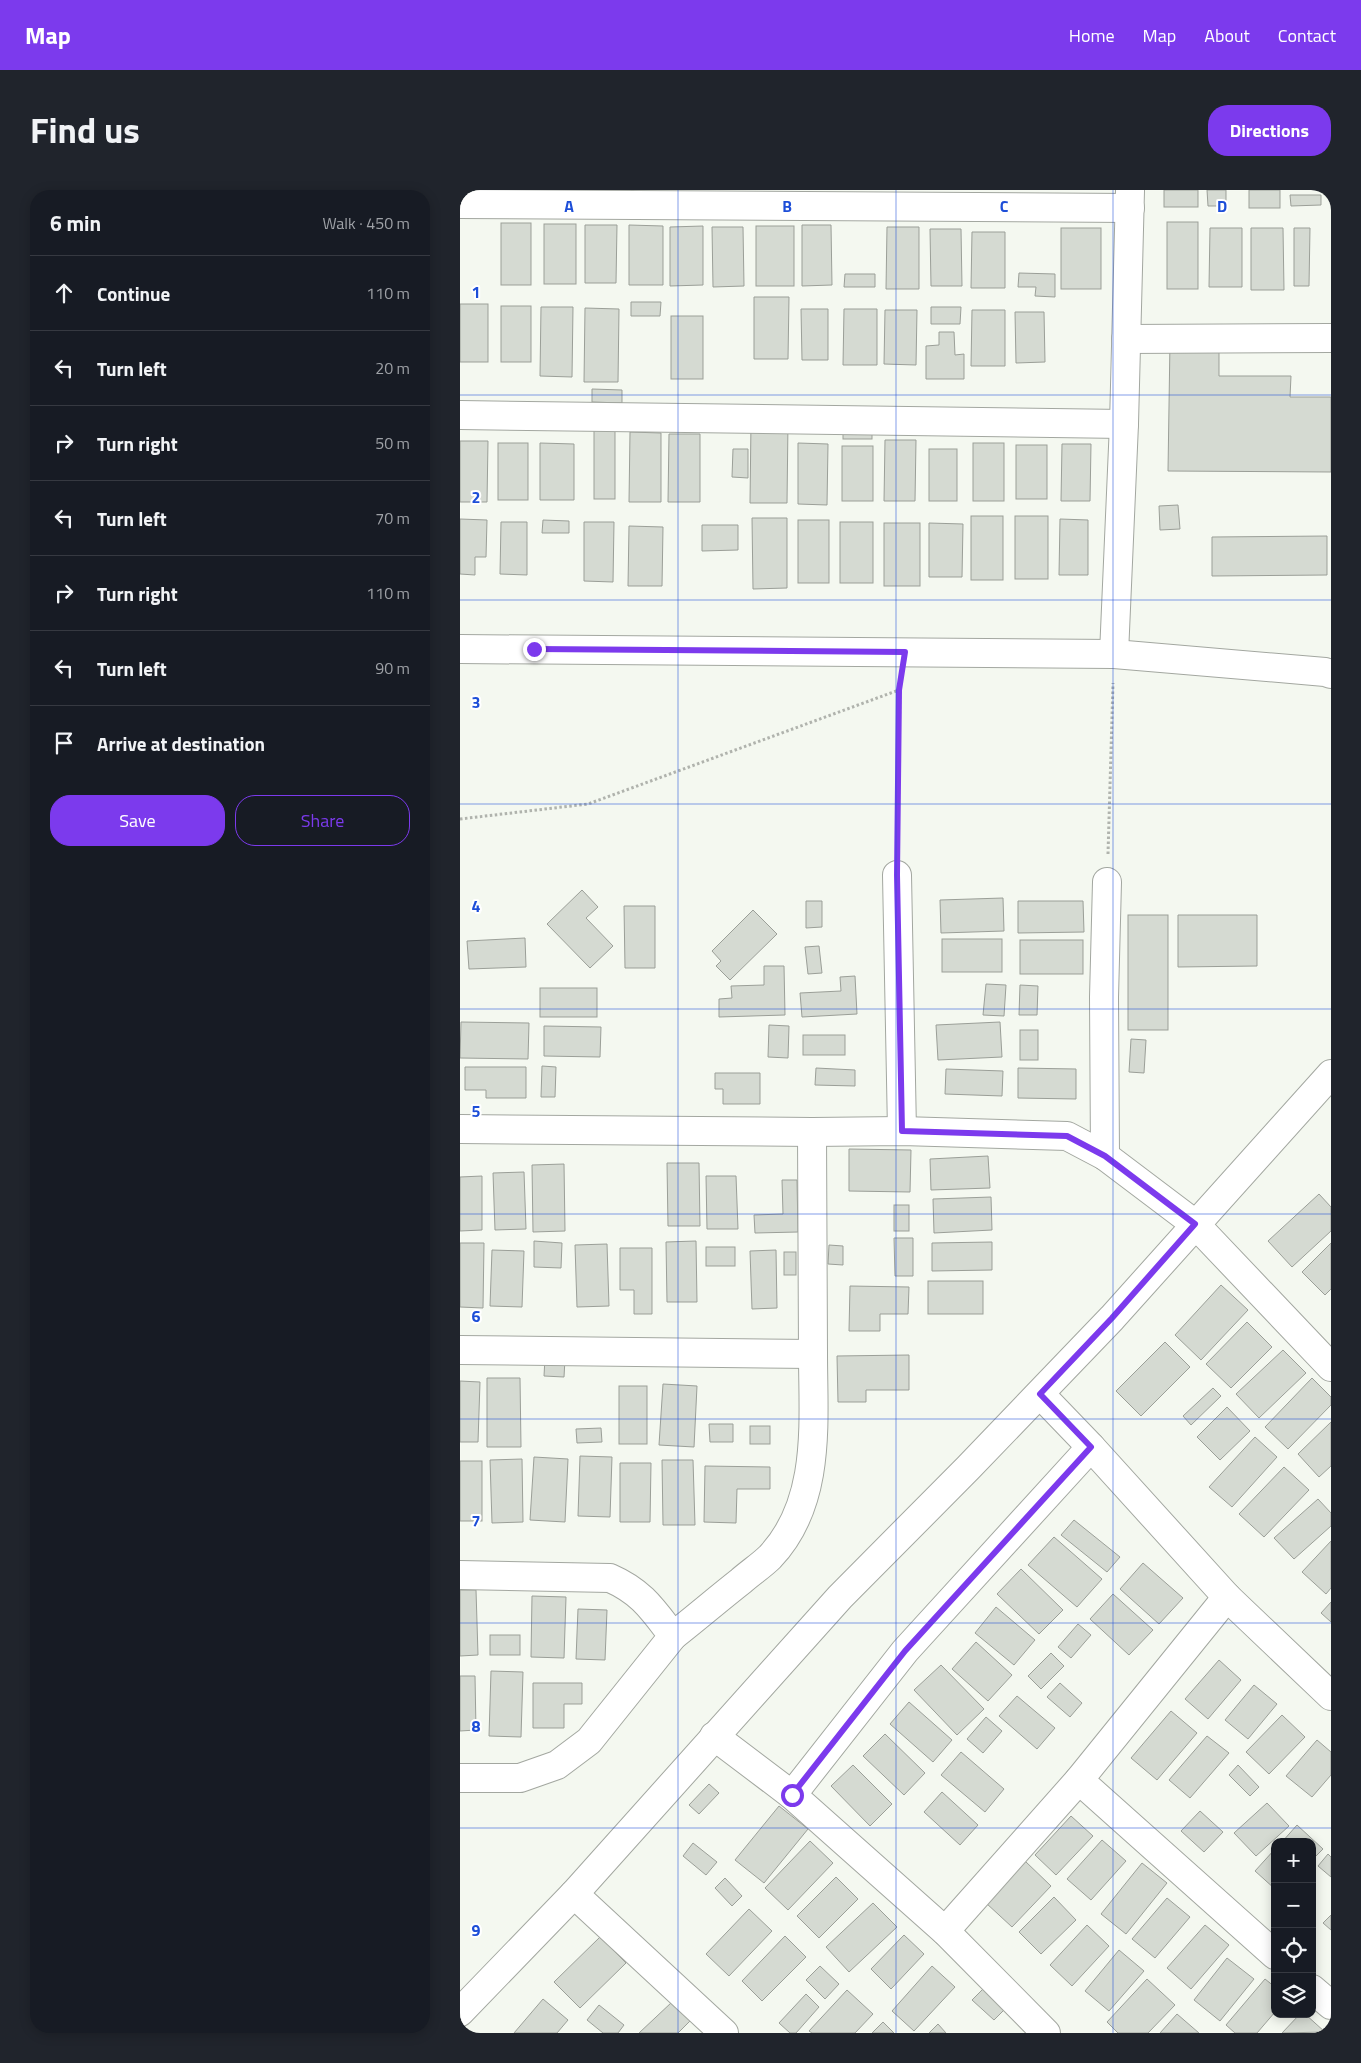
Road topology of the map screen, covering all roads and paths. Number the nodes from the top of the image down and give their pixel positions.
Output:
1 (1130, 199) edge
2 (460, 204) edge
3 (1331, 338) edge
4 (1126, 339) junction
5 (460, 415) edge
6 (1124, 424) junction
7 (460, 649) edge
8 (905, 652) junction
9 (1114, 654) junction
10 (1331, 674) edge
11 (899, 690) junction
12 (460, 819) edge
13 (897, 875) joint
14 (1107, 882) joint
15 (1331, 1074) edge
16 (460, 1129) edge
17 (902, 1131) junction
18 (812, 1132) junction
19 (1105, 1156) junction
20 (1195, 1224) junction
21 (460, 1350) edge
22 (813, 1354) junction
23 (1331, 1367) edge
24 (1040, 1394) junction
25 (1091, 1447) junction
26 (460, 1575) edge
27 (1227, 1597) junction
28 (674, 1636) junction
29 (1331, 1696) edge
30 (714, 1736) junction
31 (460, 1778) edge
32 (1079, 1780) junction
33 (792, 1795) junction
34 (574, 1894) junction
35 (945, 1931) junction
36 (1271, 1951) edge
37 (1316, 1992) edge
38 (1331, 2005) edge
39 (460, 2012) edge
40 (724, 2033) edge
41 (1046, 2033) edge

1 - 2 street
1 - 4 street
3 - 4 street
4 - 6 street
5 - 6 street
6 - 9 street
7 - 8 street
8 - 9 street
8 - 11 path
9 - 10 street
9 - 14 path
11 - 12 path
11 - 13 path
13 - 17 street
14 - 19 street
15 - 20 street
16 - 18 street
17 - 18 street
17 - 19 street
18 - 22 street
19 - 20 street
20 - 23 street
20 - 24 street
21 - 22 street
22 - 28 street
24 - 25 street
24 - 30 street
25 - 27 street
25 - 33 street
26 - 28 street
27 - 29 street
27 - 32 street
28 - 31 street
30 - 33 street
30 - 34 street
32 - 35 street
32 - 36 street
33 - 35 street
34 - 39 street
34 - 40 street
35 - 41 street
37 - 38 street

